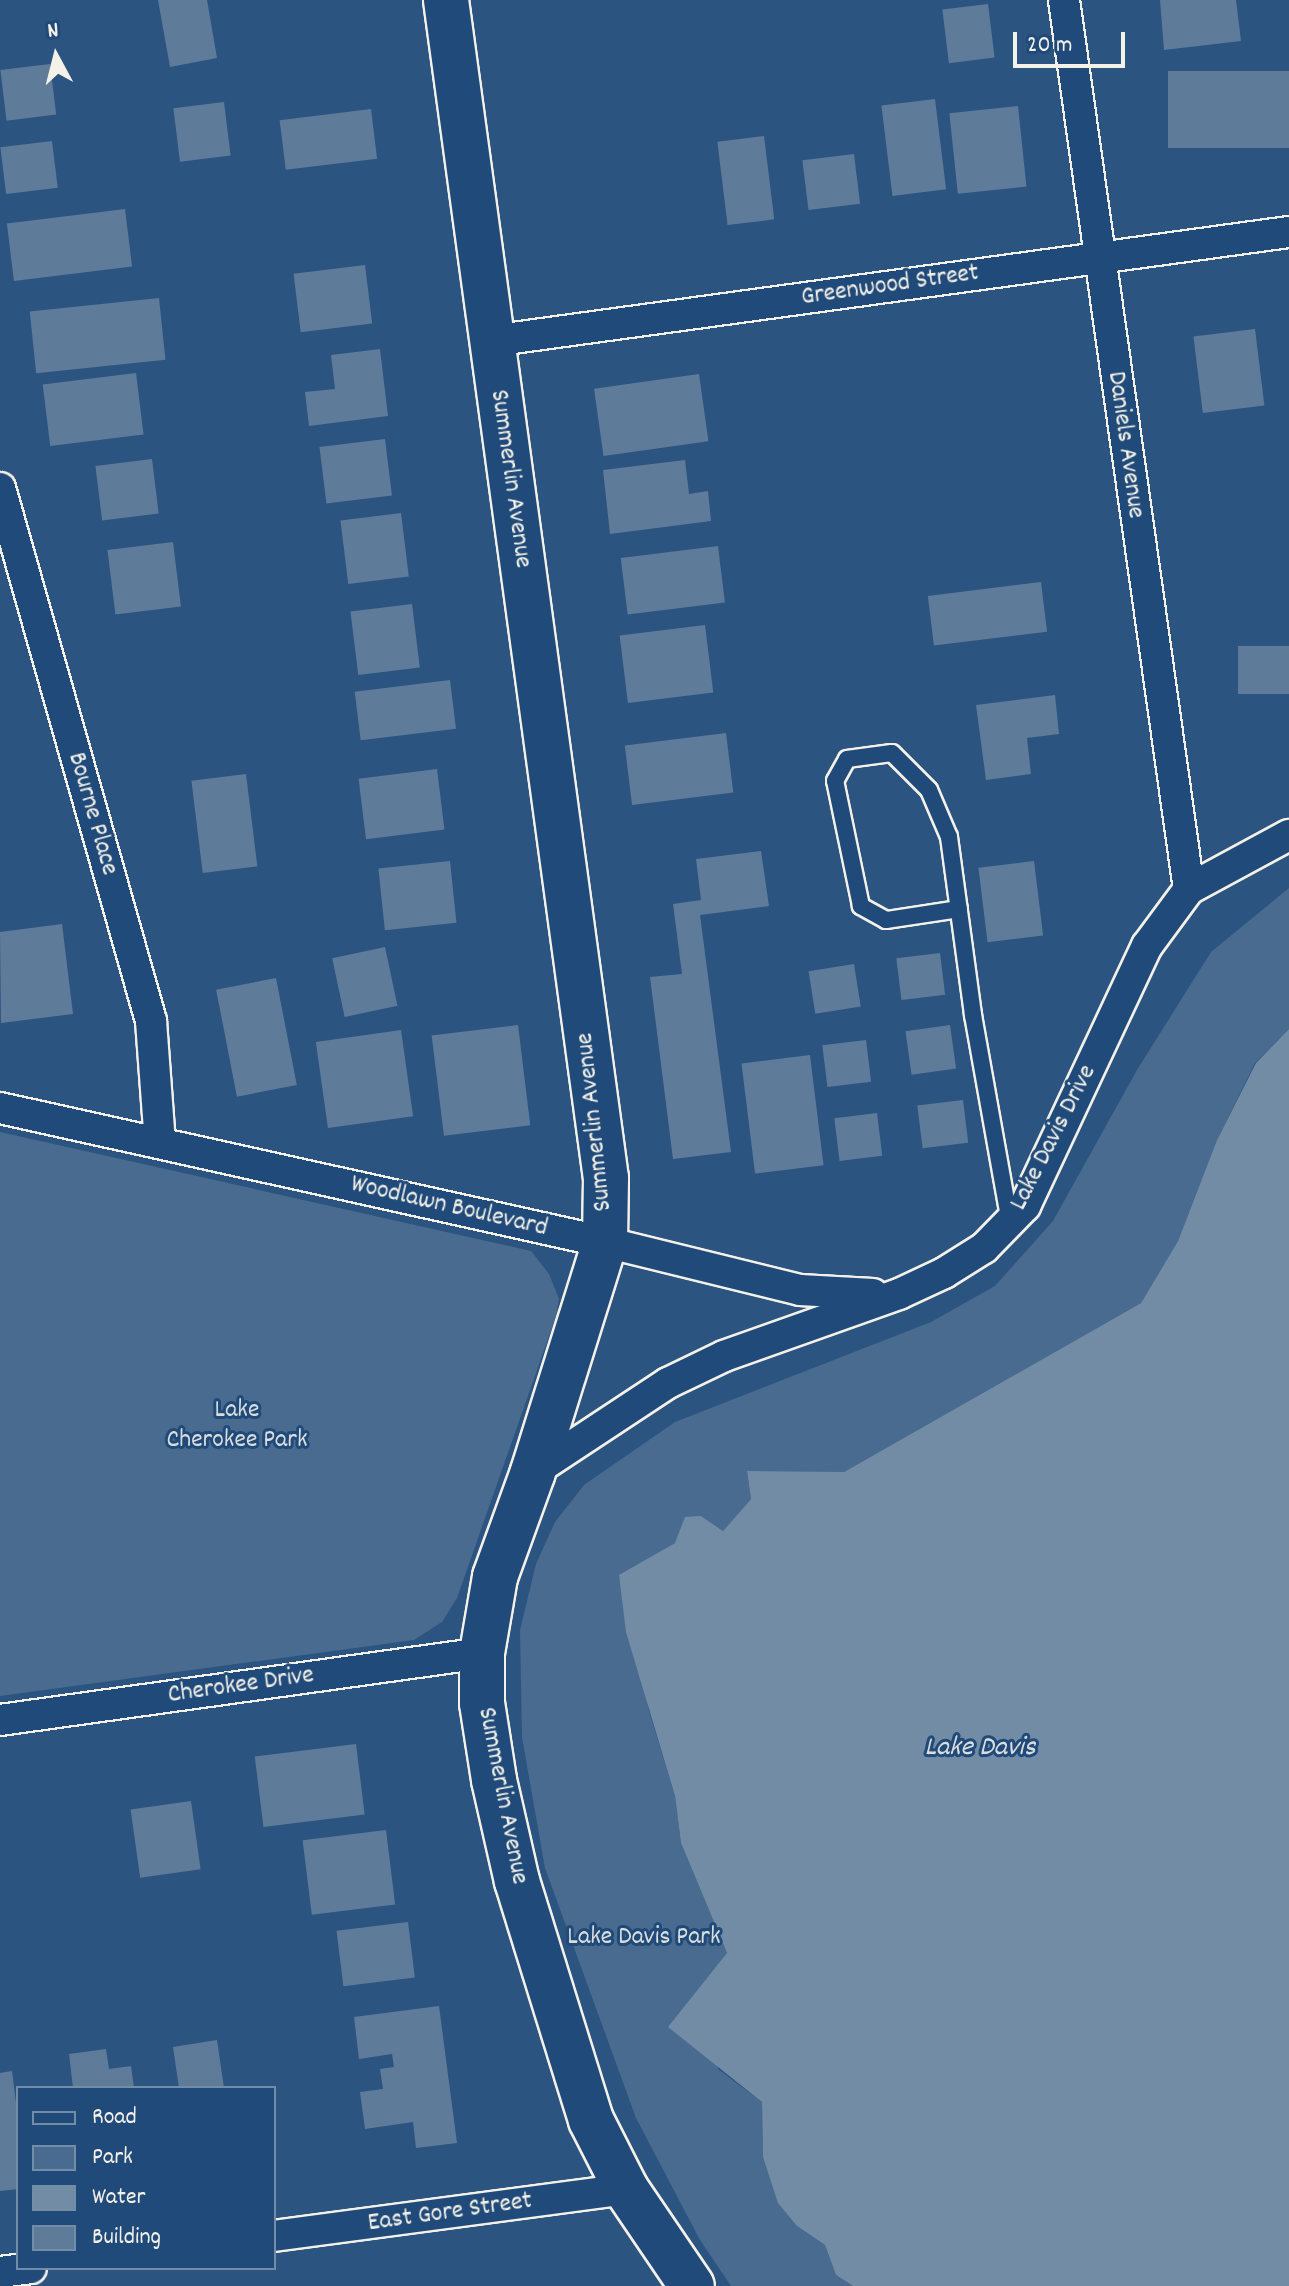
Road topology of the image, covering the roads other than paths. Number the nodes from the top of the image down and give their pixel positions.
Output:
1 (446, 0) edge
2 (1064, 0) edge
3 (1289, 232) edge
4 (1098, 257) junction
5 (491, 341) junction
6 (0, 488) edge
7 (1289, 835) edge
8 (1189, 889) junction
9 (959, 909) junction
10 (0, 1108) edge
11 (160, 1143) junction
12 (1010, 1222) junction
13 (605, 1242) junction
14 (899, 1294) junction
15 (533, 1472) junction
16 (482, 1653) junction
17 (0, 1720) edge
18 (626, 2189) junction
19 (276, 2236) edge
20 (692, 2286) edge

1 - 5 street, Summerlin Avenue
2 - 4 street, Daniels Avenue
3 - 4 street, Greenwood Street
4 - 5 street, Greenwood Street
4 - 8 street, Daniels Avenue
5 - 13 street, Summerlin Avenue
6 - 11 street, Bourne Place
7 - 8 street, Lake Davis Drive
8 - 12 street, Lake Davis Drive
9 - 9 lane
9 - 12 lane
10 - 11 street, Woodlawn Boulevard
11 - 13 street, Woodlawn Boulevard
12 - 14 street, Lake Davis Drive
13 - 14 street, Woodlawn Boulevard
13 - 15 street, Summerlin Avenue
14 - 15 street, Lake Davis Drive
15 - 16 street, Summerlin Avenue
16 - 17 street, Cherokee Drive
16 - 18 street, Summerlin Avenue
18 - 19 street, East Gore Street
18 - 20 street, Summerlin Avenue

